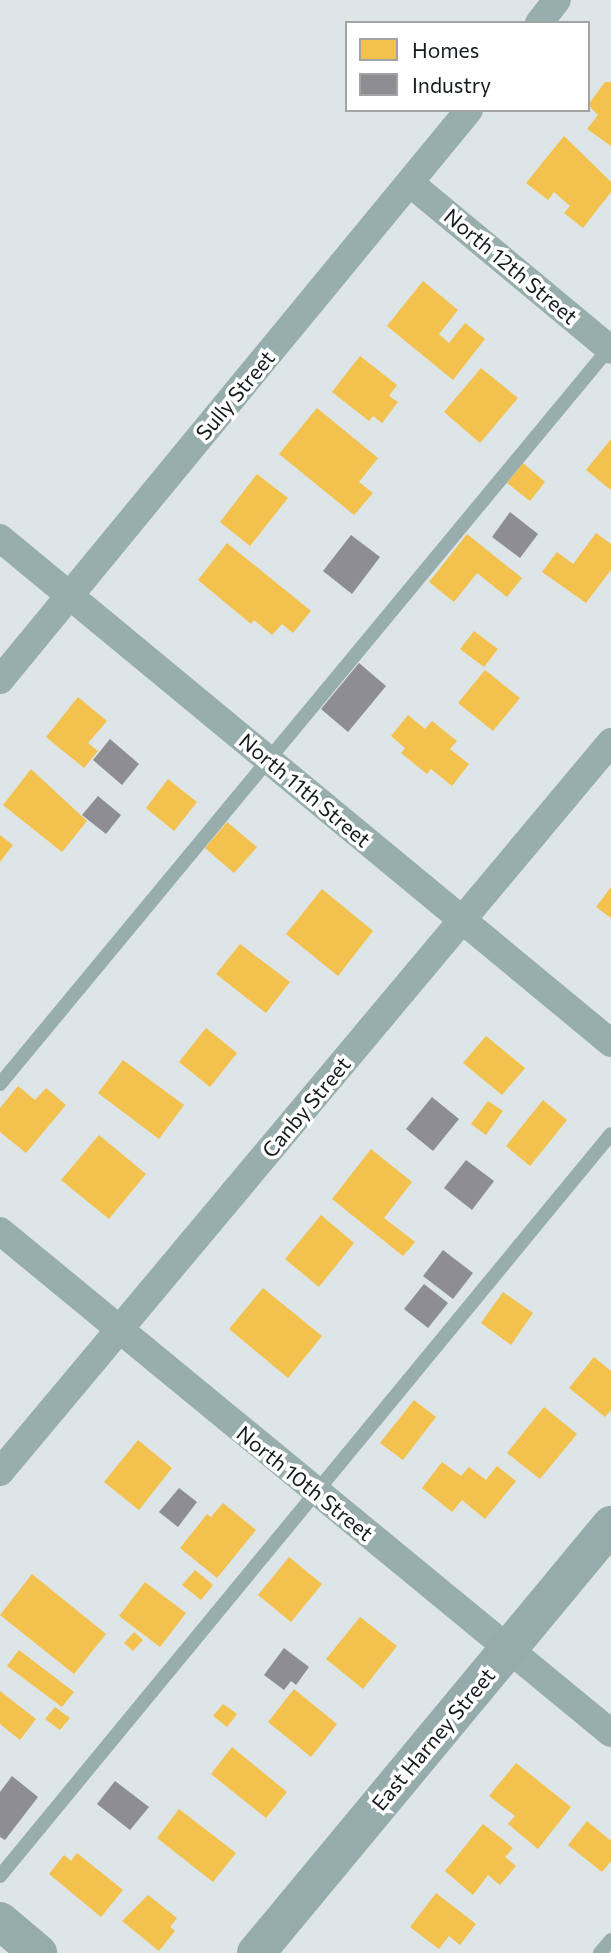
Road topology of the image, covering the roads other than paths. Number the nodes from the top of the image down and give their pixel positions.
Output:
1 (557, 0) edge
2 (541, 21) edge
3 (467, 112) edge
4 (410, 183) junction
5 (610, 348) edge
6 (0, 538) edge
7 (69, 596) junction
8 (0, 680) edge
9 (611, 742) edge
10 (269, 761) junction
11 (463, 921) junction
12 (611, 1043) edge
13 (0, 1084) edge
14 (611, 1134) edge
15 (0, 1231) edge
16 (118, 1330) junction
17 (0, 1472) edge
18 (316, 1493) junction
19 (611, 1525) edge
20 (508, 1649) junction
21 (611, 1733) edge
22 (0, 1876) edge
23 (0, 1921) edge
24 (611, 1940) edge
25 (38, 1953) edge
26 (256, 1953) edge
27 (600, 1953) edge

1 - 2 street
3 - 4 street, Sully Street
4 - 5 street, North 12th Street
4 - 7 street, Sully Street
5 - 10 lane
6 - 7 street, North 11th Street
7 - 8 street, Sully Street
7 - 10 street, North 11th Street
9 - 11 street, Canby Street
10 - 11 street, North 11th Street
10 - 13 lane
11 - 12 street, North 11th Street
11 - 16 street, Canby Street
14 - 18 lane
15 - 16 street, North 10th Street
16 - 17 street, Canby Street
16 - 18 street, North 10th Street
18 - 20 street, North 10th Street
18 - 22 lane
19 - 20 main road, East Harney Street
20 - 21 street, North 10th Street
20 - 26 main road, East Harney Street
23 - 25 main road
24 - 27 lane

